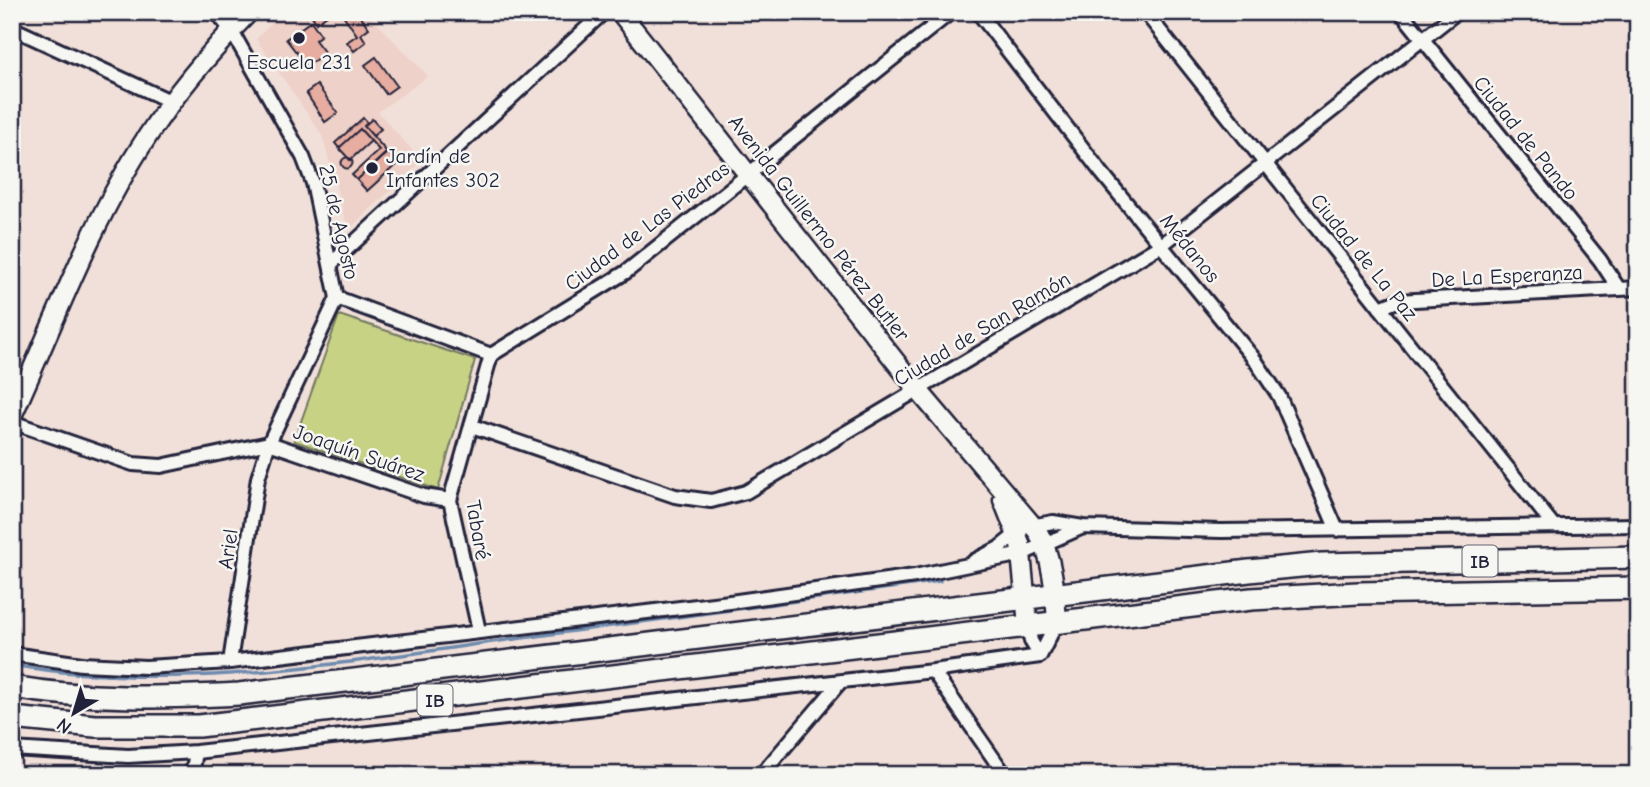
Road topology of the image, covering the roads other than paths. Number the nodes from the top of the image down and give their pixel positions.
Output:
1 (216, 12) edge
2 (249, 12) edge
3 (604, 12) edge
4 (620, 12) edge
5 (951, 12) edge
6 (978, 12) edge
7 (1145, 12) edge
8 (1401, 12) edge
9 (1456, 13) edge
10 (12, 28) edge
11 (231, 30) junction
12 (1423, 39) junction
13 (172, 102) junction
14 (1265, 164) junction
15 (748, 174) junction
16 (1163, 244) junction
17 (332, 263) junction
18 (1638, 288) edge
19 (1619, 289) junction
20 (337, 298) junction
21 (1380, 308) junction
22 (491, 355) junction
23 (918, 390) junction
24 (12, 416) edge
25 (12, 422) edge
26 (472, 426) junction
27 (269, 443) junction
28 (450, 500) junction
29 (1638, 525) edge
30 (1553, 526) junction
31 (1083, 527) junction
32 (1026, 529) junction
33 (1337, 530) junction
34 (1045, 545) junction
35 (1022, 554) junction
36 (1638, 557) edge
37 (971, 563) junction
38 (1638, 588) edge
39 (1055, 592) junction
40 (1025, 596) junction
41 (1057, 622) junction
42 (1028, 625) junction
43 (479, 631) junction
44 (12, 654) edge
45 (1040, 656) junction
46 (230, 662) junction
47 (933, 671) junction
48 (841, 681) junction
49 (12, 687) edge
50 (12, 718) edge
51 (12, 750) edge
52 (196, 752) junction
53 (192, 775) edge
54 (761, 775) edge
55 (1005, 775) edge

1 - 11 street, 25 de Agosto
2 - 11 street
3 - 17 street
4 - 15 street, Avenida Guillermo Pérez Butler
5 - 15 street, Ciudad de Las Piedras
6 - 16 street, Médanos
7 - 14 street, Ciudad de La Paz
8 - 12 street, Ciudad de Pando
9 - 12 street, Ciudad de San Ramón
10 - 13 street
11 - 13 street
11 - 17 street, 25 de Agosto
12 - 14 street, Ciudad de San Ramón
12 - 19 street, Ciudad de Pando
13 - 24 street
14 - 16 street, Ciudad de San Ramón
14 - 21 street, Ciudad de La Paz
15 - 22 street, Ciudad de Las Piedras
15 - 23 street, Avenida Guillermo Pérez Butler
16 - 23 street, Ciudad de San Ramón
16 - 33 street, Médanos
17 - 20 street, 25 de Agosto
18 - 19 street, De La Esperanza
19 - 21 street, De La Esperanza
20 - 22 street
20 - 27 street, Ariel
21 - 30 street, Ciudad de La Paz
22 - 26 street, Tabaré
23 - 26 street, Ciudad de San Ramón
23 - 32 street, Avenida Guillermo Pérez Butler
25 - 27 street, Joaquín Suárez
26 - 28 street, Tabaré
27 - 28 street, Joaquín Suárez
27 - 46 street, Ariel
28 - 43 street, Tabaré
29 - 30 street
30 - 33 street
31 - 32 street
31 - 33 street
31 - 34 street
32 - 34 street, Avenida Guillermo Pérez Butler
32 - 35 street
32 - 37 street
34 - 35 street
34 - 39 street, Avenida Guillermo Pérez Butler
35 - 37 street
35 - 40 street
36 - 39 highway, IB
37 - 43 street
38 - 41 highway, IB
39 - 40 highway, IB
39 - 41 street, Avenida Guillermo Pérez Butler
40 - 42 street
40 - 49 highway, IB
41 - 42 highway, IB
41 - 45 street
42 - 45 street
42 - 50 highway, IB
43 - 46 street
44 - 46 street
45 - 47 street
47 - 48 street
47 - 55 street
48 - 52 street
48 - 54 street
51 - 52 street
52 - 53 street

